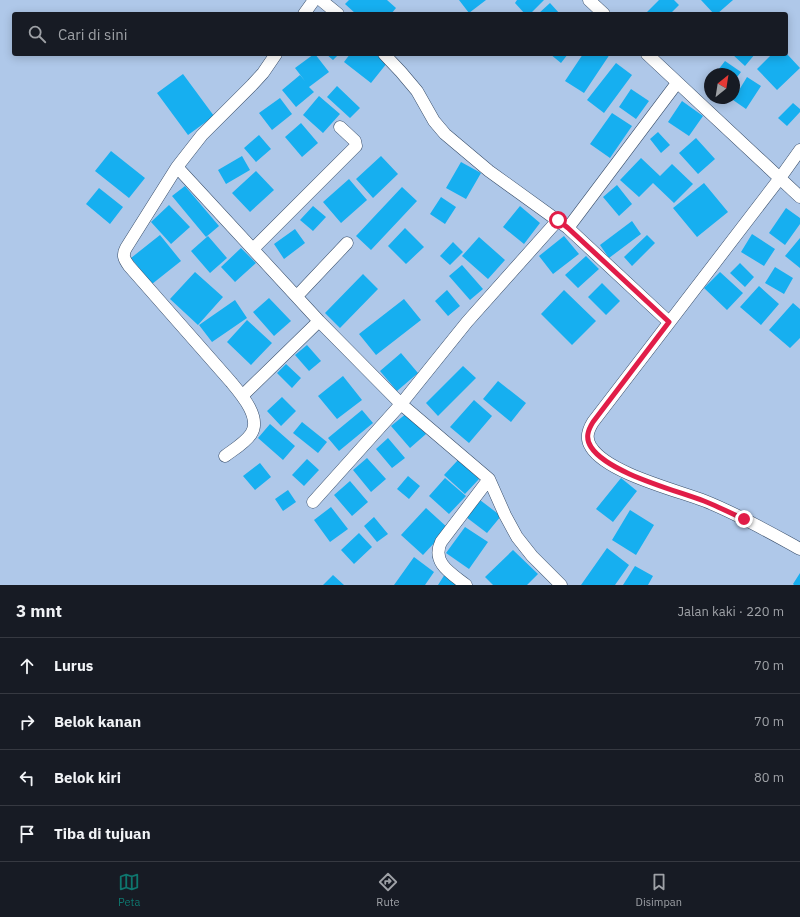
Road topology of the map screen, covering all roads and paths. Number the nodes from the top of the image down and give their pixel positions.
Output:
1 (314, 0) edge
2 (321, 0) edge
3 (589, 0) edge
4 (305, 12) edge
5 (336, 12) edge
6 (602, 12) edge
7 (274, 56) edge
8 (386, 56) edge
9 (649, 56) edge
10 (677, 83) junction
11 (340, 127) dead end
12 (800, 150) edge
13 (177, 167) junction
14 (780, 178) junction
15 (800, 197) edge
16 (558, 220) junction
17 (568, 228) junction
18 (347, 243) dead end
19 (254, 248) junction
20 (297, 296) junction
21 (319, 320) junction
22 (669, 322) junction
23 (242, 396) junction
24 (401, 404) junction
25 (225, 456) dead end
26 (489, 479) junction
27 (313, 502) dead end
28 (800, 549) edge
29 (466, 585) edge
30 (561, 585) edge

1 - 4 street
2 - 5 street
3 - 6 street
7 - 13 street
8 - 16 street
9 - 10 street
10 - 14 street
10 - 17 street
11 - 19 street
12 - 14 street
13 - 19 street
13 - 23 street
14 - 15 street
14 - 22 street
16 - 17 street
16 - 24 street
17 - 22 street
18 - 20 street
19 - 20 street
20 - 21 street
21 - 23 street
21 - 24 street
22 - 28 street
23 - 25 street
24 - 26 street
24 - 27 street
26 - 29 street
26 - 30 street

